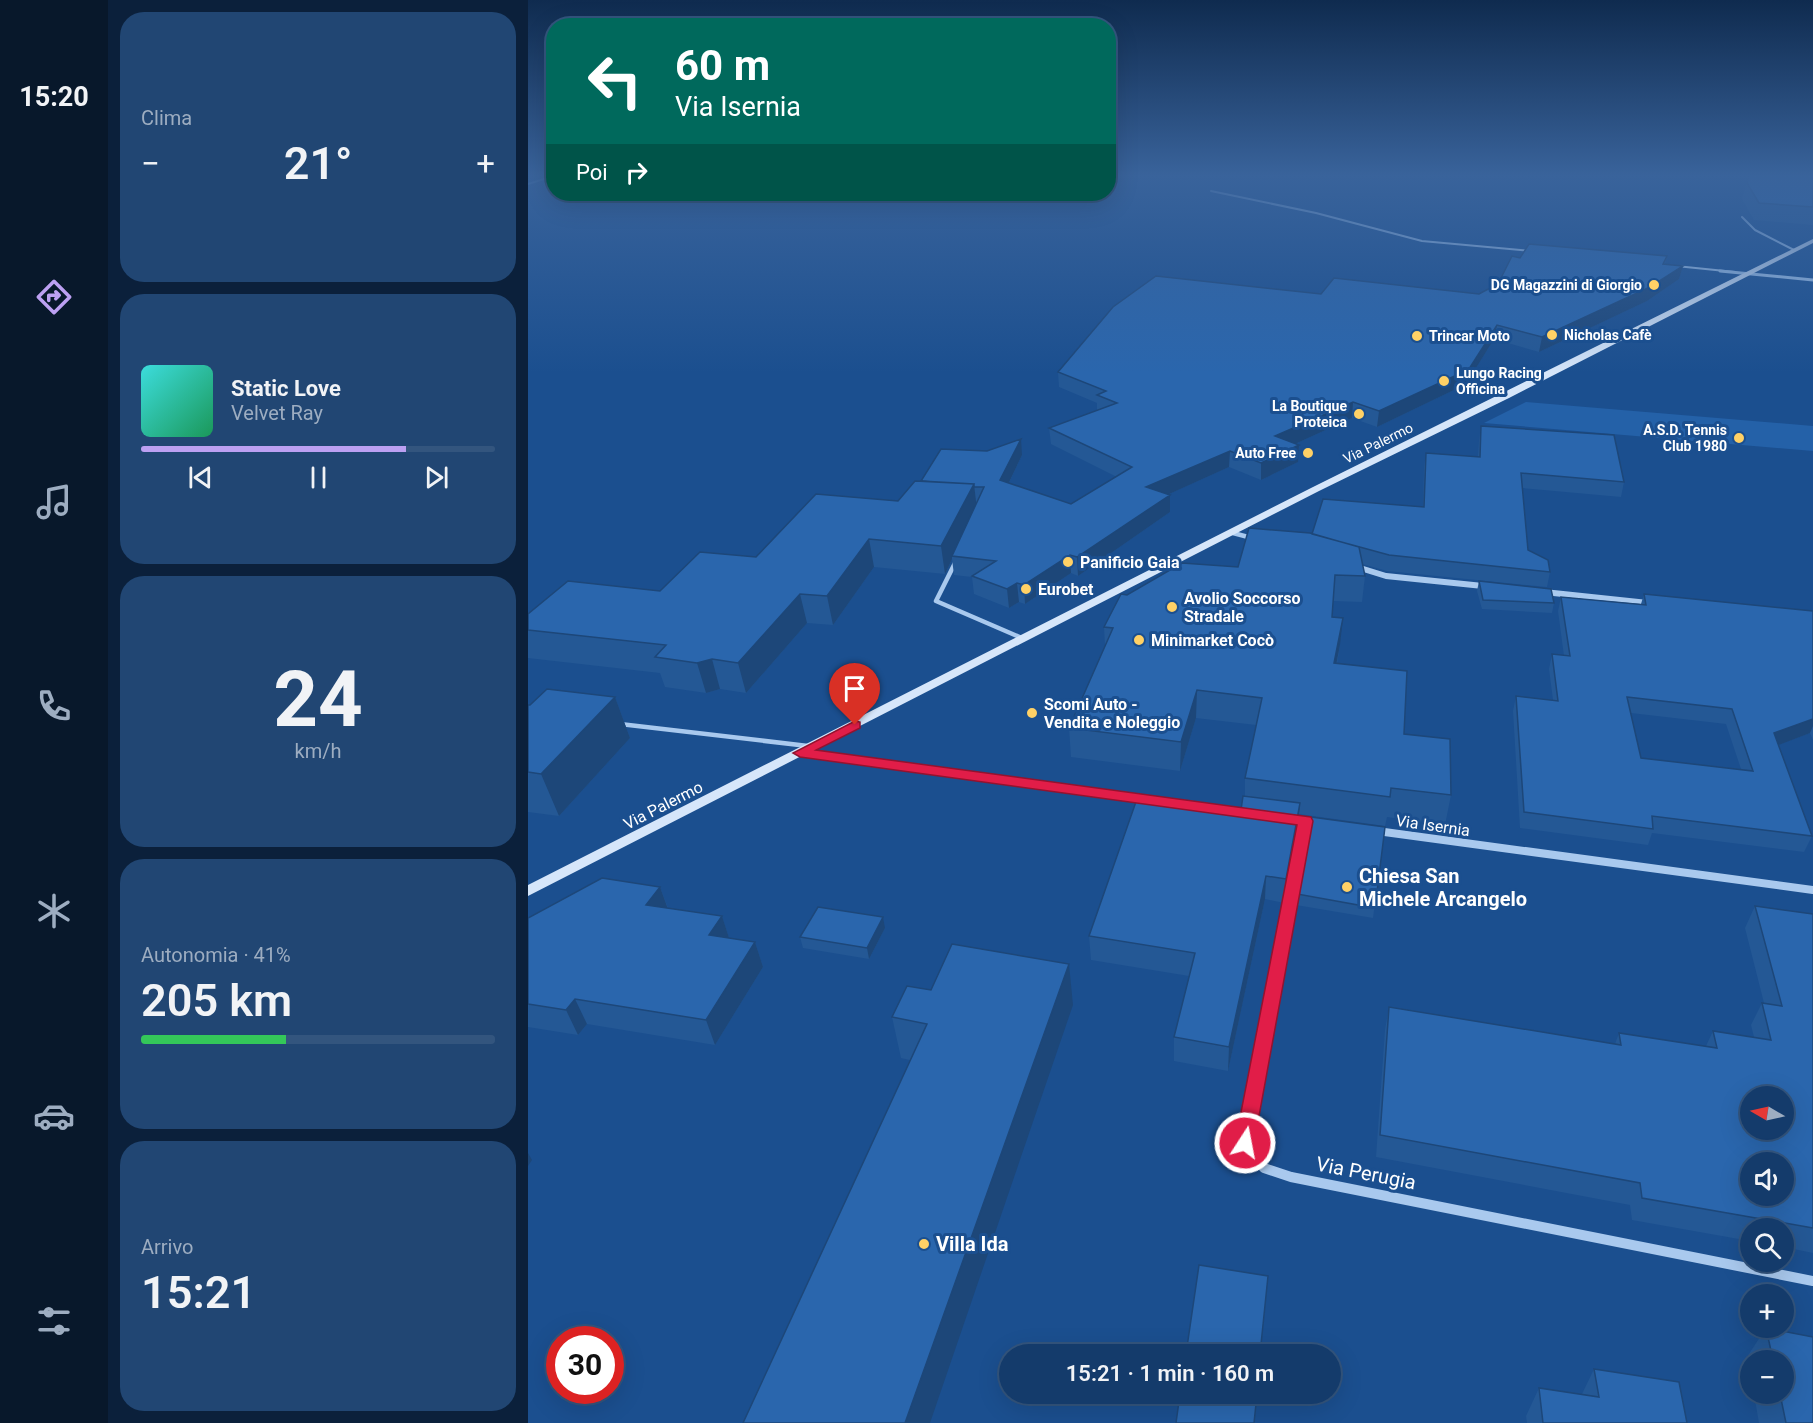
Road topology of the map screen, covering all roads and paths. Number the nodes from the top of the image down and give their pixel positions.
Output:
1 (1420, 240) edge
2 (1775, 240) edge
3 (1813, 241) edge
4 (1794, 250) junction
5 (1542, 252) edge
6 (1672, 266) edge
7 (1746, 274) junction
8 (1813, 280) edge
9 (1233, 532) junction
10 (1255, 539) edge
11 (957, 559) edge
12 (1353, 566) edge
13 (1493, 587) edge
14 (1540, 592) edge
15 (1659, 604) edge
16 (1024, 639) junction
17 (611, 723) dead end
18 (812, 746) junction
19 (800, 753) junction
20 (1152, 800) edge
21 (1282, 818) edge
22 (1305, 821) junction
23 (1329, 824) edge
24 (1364, 829) edge
25 (1813, 890) edge
26 (528, 891) edge
27 (1813, 1281) edge

1 - 5 street
2 - 4 street
3 - 4 main road, Via Palermo
4 - 7 main road, Via Palermo
6 - 7 street
7 - 8 street
7 - 9 main road, Via Palermo
9 - 10 street
9 - 16 main road, Via Palermo
11 - 16 lane
12 - 13 street
14 - 15 street
16 - 18 main road, Via Palermo
17 - 18 lane
18 - 19 main road, Via Palermo
19 - 20 street
19 - 26 main road, Via Palermo
21 - 22 street
22 - 23 street
22 - 27 street, Via Perugia
24 - 25 street, Via Isernia

